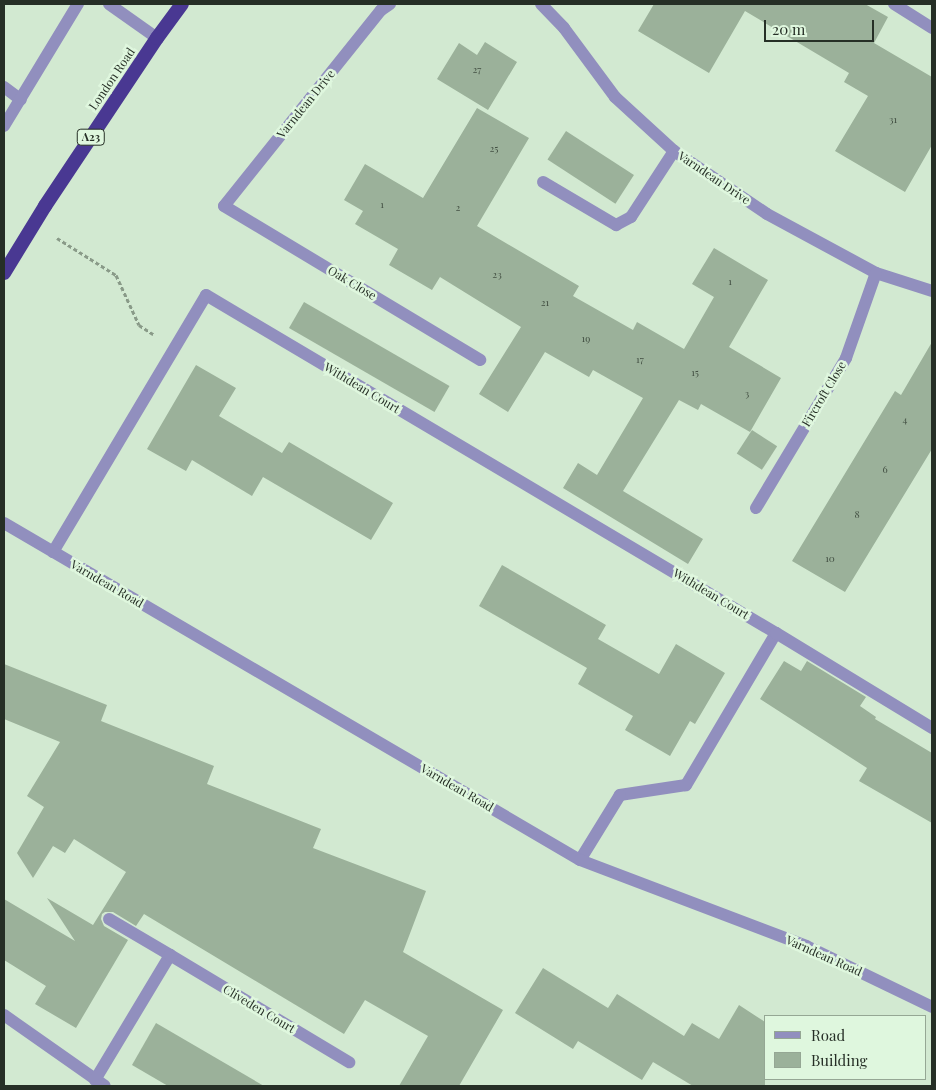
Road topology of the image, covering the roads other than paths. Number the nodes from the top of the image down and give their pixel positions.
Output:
1 (78, 4) edge
2 (109, 4) edge
3 (182, 4) edge
4 (390, 4) edge
5 (541, 4) edge
6 (894, 4) edge
7 (932, 28) edge
8 (157, 38) junction
9 (4, 87) edge
10 (21, 100) junction
11 (4, 126) edge
12 (674, 151) junction
13 (543, 182) dead end
14 (224, 206) joint
15 (4, 273) edge
16 (876, 273) junction
17 (932, 291) edge
18 (480, 360) dead end
19 (756, 508) dead end
20 (4, 523) edge
21 (53, 552) junction
22 (776, 633) junction
23 (932, 728) edge
24 (580, 860) junction
25 (109, 919) dead end
26 (170, 955) junction
27 (932, 1007) edge
28 (4, 1015) edge
29 (348, 1062) dead end
30 (100, 1083) edge

1 - 10 street
2 - 8 street
3 - 8 highway, London Road / A23
4 - 14 street, Varndean Drive
5 - 12 street, Varndean Drive
6 - 7 street
8 - 15 highway, London Road / A23
9 - 10 street
10 - 11 street
12 - 13 street
12 - 16 street, Varndean Drive
14 - 18 street, Oak Close
16 - 17 street, Varndean Drive
16 - 19 street, Fircroft Close
20 - 21 street, Varndean Road
21 - 22 street, Withdean Court
21 - 24 street, Varndean Road
22 - 23 street, Withdean Court
22 - 24 street
24 - 27 street, Varndean Road
25 - 26 street, Cliveden Court
26 - 29 street, Cliveden Court
26 - 30 street
28 - 30 street

